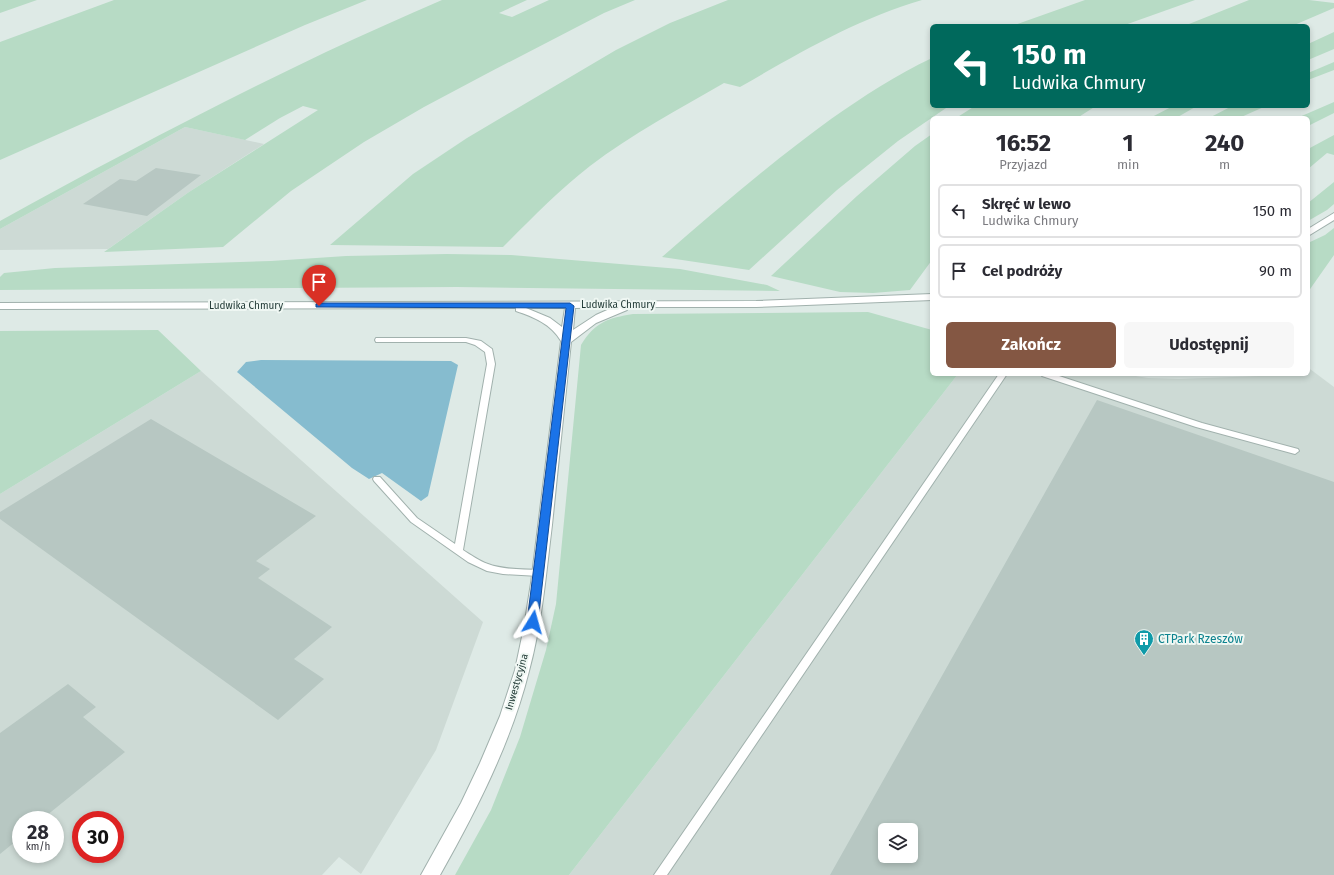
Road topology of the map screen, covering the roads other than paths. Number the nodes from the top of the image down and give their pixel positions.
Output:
1 (1334, 216) edge
2 (1310, 232) edge
3 (930, 297) edge
4 (632, 305) junction
5 (0, 306) edge
6 (511, 306) junction
7 (570, 306) junction
8 (379, 340) dead end
9 (566, 341) junction
10 (1002, 376) edge
11 (1051, 376) edge
12 (1295, 451) dead end
13 (377, 479) dead end
14 (458, 551) junction
15 (539, 573) junction
16 (430, 875) edge
17 (660, 875) edge

1 - 2 street
3 - 4 street, Ludwika Chmury
4 - 7 street, Ludwika Chmury
4 - 9 street
5 - 6 street, Ludwika Chmury
6 - 7 street, Ludwika Chmury
6 - 9 street
7 - 9 street, Inwestycyjna
8 - 14 lane
9 - 15 street, Inwestycyjna
10 - 17 lane
11 - 12 lane
13 - 14 lane
14 - 15 lane
15 - 16 street, Inwestycyjna

